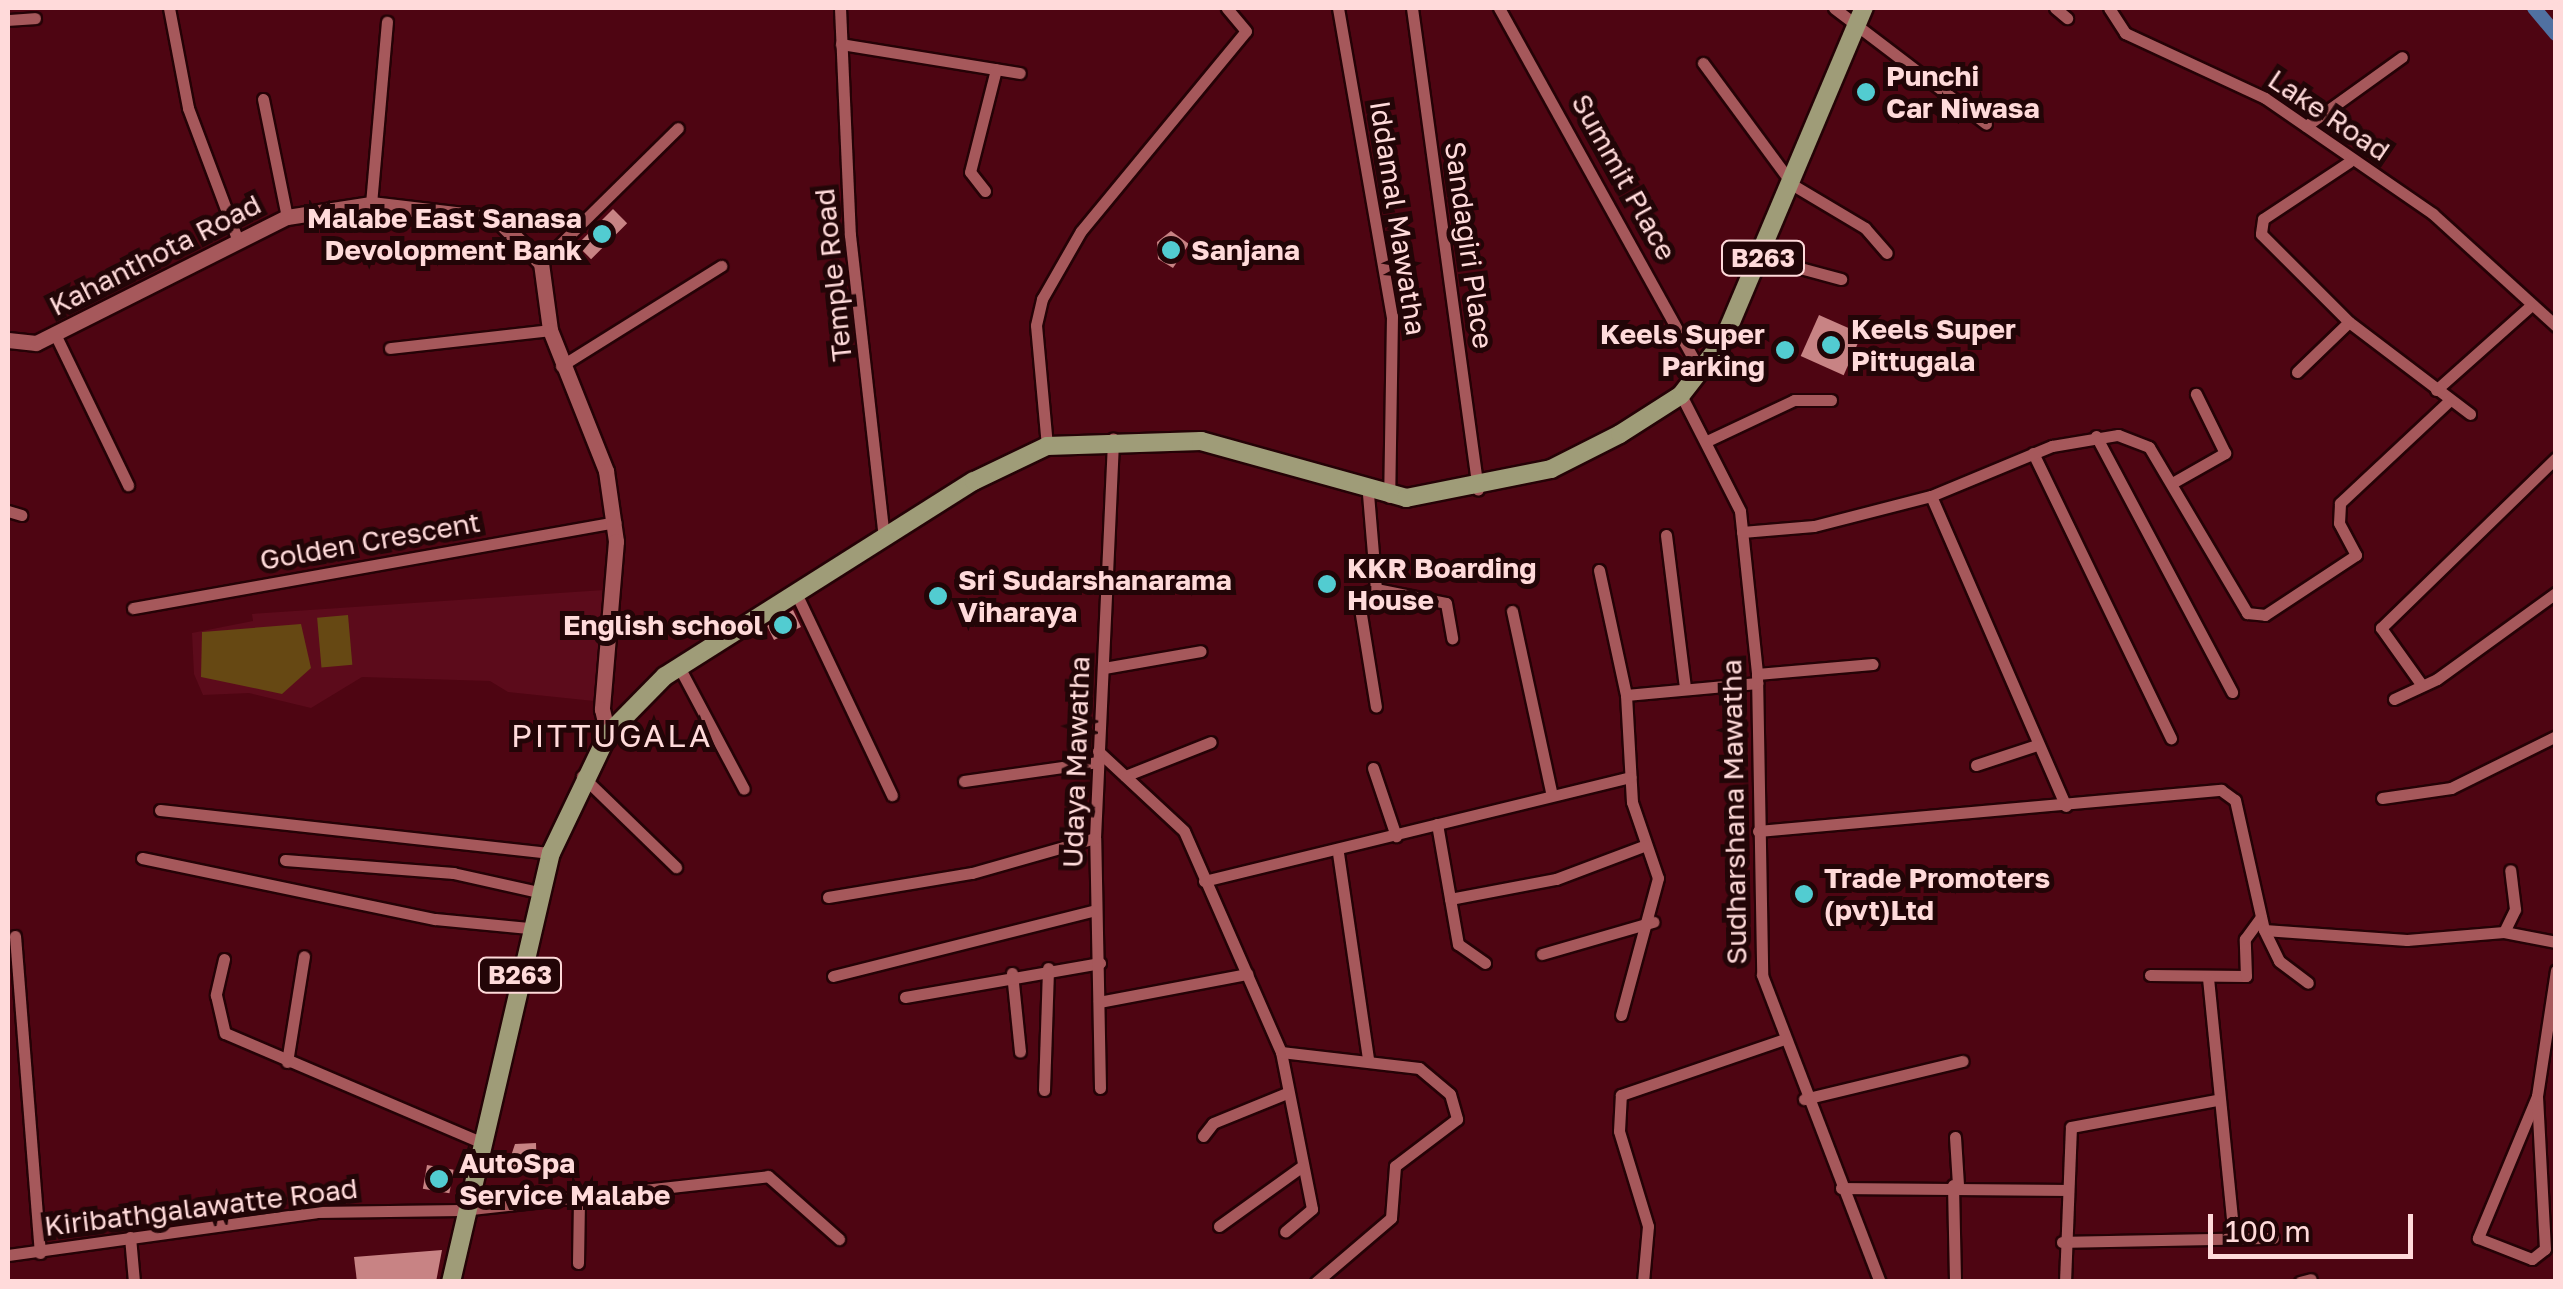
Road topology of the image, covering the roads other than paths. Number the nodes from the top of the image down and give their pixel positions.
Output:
1 (170, 8) edge
2 (840, 8) edge
3 (1227, 8) edge
4 (1338, 8) edge
5 (1412, 8) edge
6 (1500, 8) edge
7 (1834, 8) edge
8 (1864, 8) edge
9 (2055, 8) edge
10 (2109, 8) edge
11 (35, 18) dead end
12 (2067, 18) dead end
13 (8, 20) edge
14 (387, 22) dead end
15 (1854, 29) junction
16 (842, 44) junction
17 (2402, 57) dead end
18 (1703, 64) dead end
19 (996, 69) junction
20 (1020, 73) dead end
21 (263, 99) dead end
22 (1986, 124) dead end
23 (2306, 126) junction
24 (678, 128) dead end
25 (2349, 162) junction
26 (1793, 185) junction
27 (985, 191) dead end
28 (372, 204) junction
29 (287, 217) junction
30 (236, 236) junction
31 (1887, 252) dead end
32 (1763, 258) junction
33 (541, 263) junction
34 (721, 266) dead end
35 (1841, 278) dead end
36 (2529, 307) junction
37 (2349, 322) junction
38 (2556, 326) edge
39 (550, 330) junction
40 (55, 334) junction
41 (8, 340) edge
42 (390, 348) dead end
43 (561, 366) junction
44 (1701, 372) junction
45 (2297, 372) dead end
46 (2436, 390) junction
47 (2196, 394) dead end
48 (1681, 395) junction
49 (1831, 400) dead end
50 (2450, 400) junction
51 (2470, 414) dead end
52 (2096, 436) junction
53 (1113, 437) junction
54 (1708, 442) junction
55 (1048, 446) junction
56 (2033, 453) junction
57 (2556, 458) edge
58 (2174, 482) junction
59 (128, 485) dead end
60 (1478, 489) junction
61 (1368, 494) junction
62 (1931, 496) junction
63 (1389, 497) junction
64 (8, 510) edge
65 (22, 515) dead end
66 (615, 522) junction
67 (1742, 532) junction
68 (1666, 535) dead end
69 (884, 536) junction
70 (1599, 570) dead end
71 (1376, 589) junction
72 (794, 590) junction
73 (2556, 594) edge
74 (134, 608) dead end
75 (1512, 611) dead end
76 (1452, 638) dead end
77 (1201, 651) dead end
78 (1873, 664) dead end
79 (678, 665) junction
80 (1104, 668) junction
81 (1757, 678) junction
82 (2421, 684) junction
83 (1684, 687) junction
84 (2232, 692) dead end
85 (1626, 695) junction
86 (2394, 698) dead end
87 (1376, 707) dead end
88 (608, 734) junction
89 (2556, 736) edge
90 (2171, 738) dead end
91 (1211, 742) dead end
92 (2037, 744) junction
93 (1098, 757) junction
94 (1976, 765) dead end
95 (1374, 768) dead end
96 (582, 776) junction
97 (1125, 776) junction
98 (1630, 776) junction
99 (964, 781) dead end
100 (744, 789) dead end
101 (1551, 792) junction
102 (892, 795) dead end
103 (2382, 798) dead end
104 (2066, 806) junction
105 (160, 810) dead end
106 (1437, 824) junction
107 (1758, 830) junction
108 (1396, 836) junction
109 (1095, 838) junction
110 (1646, 844) junction
111 (550, 853) junction
112 (1338, 853) junction
113 (142, 858) dead end
114 (285, 860) dead end
115 (676, 868) dead end
116 (2510, 870) dead end
117 (1204, 881) junction
118 (539, 892) junction
119 (828, 897) dead end
120 (1450, 899) junction
121 (1096, 910) junction
122 (1653, 922) junction
123 (2263, 924) junction
124 (529, 928) junction
125 (2504, 932) junction
126 (15, 936) dead end
127 (2556, 942) edge
128 (1542, 954) dead end
129 (304, 956) dead end
130 (224, 959) dead end
131 (1484, 962) dead end
132 (1100, 963) junction
133 (1048, 968) junction
134 (2556, 970) edge
135 (1012, 973) junction
136 (1246, 974) junction
137 (2150, 975) dead end
138 (833, 976) dead end
139 (2208, 978) junction
140 (2308, 984) dead end
141 (905, 997) dead end
142 (1099, 1002) junction
143 (1620, 1015) dead end
144 (1782, 1040) junction
145 (1020, 1052) dead end
146 (1281, 1052) junction
147 (1368, 1059) junction
148 (1962, 1061) dead end
149 (287, 1062) junction
150 (1100, 1088) dead end
151 (1044, 1090) dead end
152 (1288, 1094) junction
153 (2537, 1096) junction
154 (1804, 1100) junction
155 (2217, 1100) junction
156 (1203, 1136) dead end
157 (1955, 1137) dead end
158 (480, 1142) junction
159 (1301, 1168) junction
160 (1956, 1185) junction
161 (1841, 1188) junction
162 (2065, 1190) junction
163 (579, 1196) junction
164 (462, 1210) junction
165 (2232, 1220) dead end
166 (1219, 1226) dead end
167 (1284, 1232) dead end
168 (130, 1237) junction
169 (838, 1238) dead end
170 (2273, 1238) dead end
171 (2062, 1242) junction
172 (40, 1253) junction
173 (8, 1255) edge
174 (578, 1263) dead end
175 (134, 1282) edge
176 (450, 1282) edge
177 (1316, 1282) edge
178 (1642, 1282) edge
179 (1880, 1282) edge
180 (1955, 1282) edge
181 (2066, 1282) edge

1 - 30 street
2 - 16 street, Temple Road
3 - 55 street
4 - 63 street, Iddamal Mawatha
5 - 60 street, Sandagiri Place
6 - 44 street, Summit Place
7 - 15 street
8 - 15 main road, B263
9 - 12 street
10 - 23 street, Lake Road
11 - 13 street
14 - 28 street
15 - 22 street
15 - 26 main road, B263
16 - 19 street
16 - 69 street, Temple Road
17 - 23 street
18 - 26 street
19 - 20 street
19 - 27 street
21 - 29 street
23 - 25 street, Lake Road
24 - 33 street
25 - 36 street, Lake Road
25 - 37 street
26 - 31 street
26 - 32 main road, B263
28 - 29 main road, Kahanthota Road
28 - 33 main road, Kahanthota Road
29 - 30 main road, Kahanthota Road
30 - 40 main road, Kahanthota Road
32 - 35 street
32 - 44 main road, B263
33 - 39 main road
34 - 43 street
36 - 38 street, Lake Road
36 - 46 street
37 - 45 street
37 - 46 street
39 - 42 street
39 - 43 main road
40 - 41 main road, Kahanthota Road
40 - 59 street
43 - 66 main road
44 - 48 main road, B263
46 - 50 street
47 - 58 street
48 - 54 street, Sudharshana Mawatha
48 - 60 main road, B263
49 - 54 street
50 - 51 street
50 - 58 street
52 - 56 street
52 - 58 street
52 - 84 street
53 - 55 main road, B263
53 - 61 main road, B263
53 - 80 street, Udaya Mawatha
54 - 67 street, Sudharshana Mawatha
55 - 69 main road, B263
56 - 62 street
56 - 90 street
57 - 82 street
60 - 63 main road, B263
61 - 63 main road, B263
61 - 71 street
62 - 67 street
62 - 92 street
64 - 65 street
66 - 74 street, Golden Crescent
66 - 88 main road
67 - 81 street, Sudharshana Mawatha
68 - 83 street
69 - 72 main road, B263
70 - 85 street
71 - 76 street
71 - 87 street
72 - 79 main road, B263
72 - 102 street
73 - 82 street
75 - 101 street
77 - 80 street
78 - 81 street
79 - 88 main road, B263
79 - 100 street
80 - 93 street, Udaya Mawatha
81 - 83 street
81 - 107 street, Sudharshana Mawatha
82 - 86 street
83 - 85 street
85 - 98 street
88 - 96 main road, B263
89 - 103 street
91 - 97 street
92 - 94 street
92 - 104 street
93 - 97 street
93 - 99 street
93 - 109 street, Udaya Mawatha
95 - 108 street
96 - 111 main road, B263
96 - 115 street
97 - 117 street
98 - 101 street
98 - 110 street
101 - 106 street
104 - 107 street
104 - 123 street
105 - 111 street
106 - 108 street
106 - 120 street
107 - 144 street, Sudharshana Mawatha
108 - 112 street
109 - 119 street
109 - 121 street, Udaya Mawatha
110 - 120 street
110 - 122 street
111 - 118 main road, B263
112 - 117 street
112 - 147 street
113 - 124 street
114 - 118 street
116 - 125 street
117 - 136 street
118 - 124 main road, B263
120 - 131 street
121 - 132 street, Udaya Mawatha
121 - 138 street
122 - 128 street
122 - 143 street
123 - 125 street
123 - 139 street
123 - 140 street
124 - 158 main road, B263
125 - 127 street
126 - 172 street
129 - 149 street
130 - 149 street
132 - 133 street
132 - 142 street, Udaya Mawatha
133 - 135 street
133 - 151 street
134 - 153 street
135 - 141 street
135 - 145 street
136 - 142 street
136 - 146 street
137 - 139 street
139 - 155 street
142 - 150 street, Udaya Mawatha
144 - 154 street, Sudharshana Mawatha
144 - 178 street
146 - 147 street
146 - 152 street
147 - 177 street
148 - 154 street
149 - 158 street
152 - 156 street
152 - 159 street
153 - 153 street
154 - 161 street, Sudharshana Mawatha
155 - 162 street
155 - 165 street
157 - 160 street
158 - 164 main road, B263
159 - 166 street
159 - 167 street
160 - 161 street
160 - 162 street
160 - 180 street
161 - 179 street, Sudharshana Mawatha
162 - 171 street
163 - 164 street, Kiribathgalawatte Road
163 - 169 street, Kiribathgalawatte Road
163 - 174 street
164 - 168 street, Kiribathgalawatte Road
164 - 176 main road, B263
168 - 172 street, Kiribathgalawatte Road
168 - 175 street
170 - 171 street
171 - 181 street
172 - 173 street, Kiribathgalawatte Road

